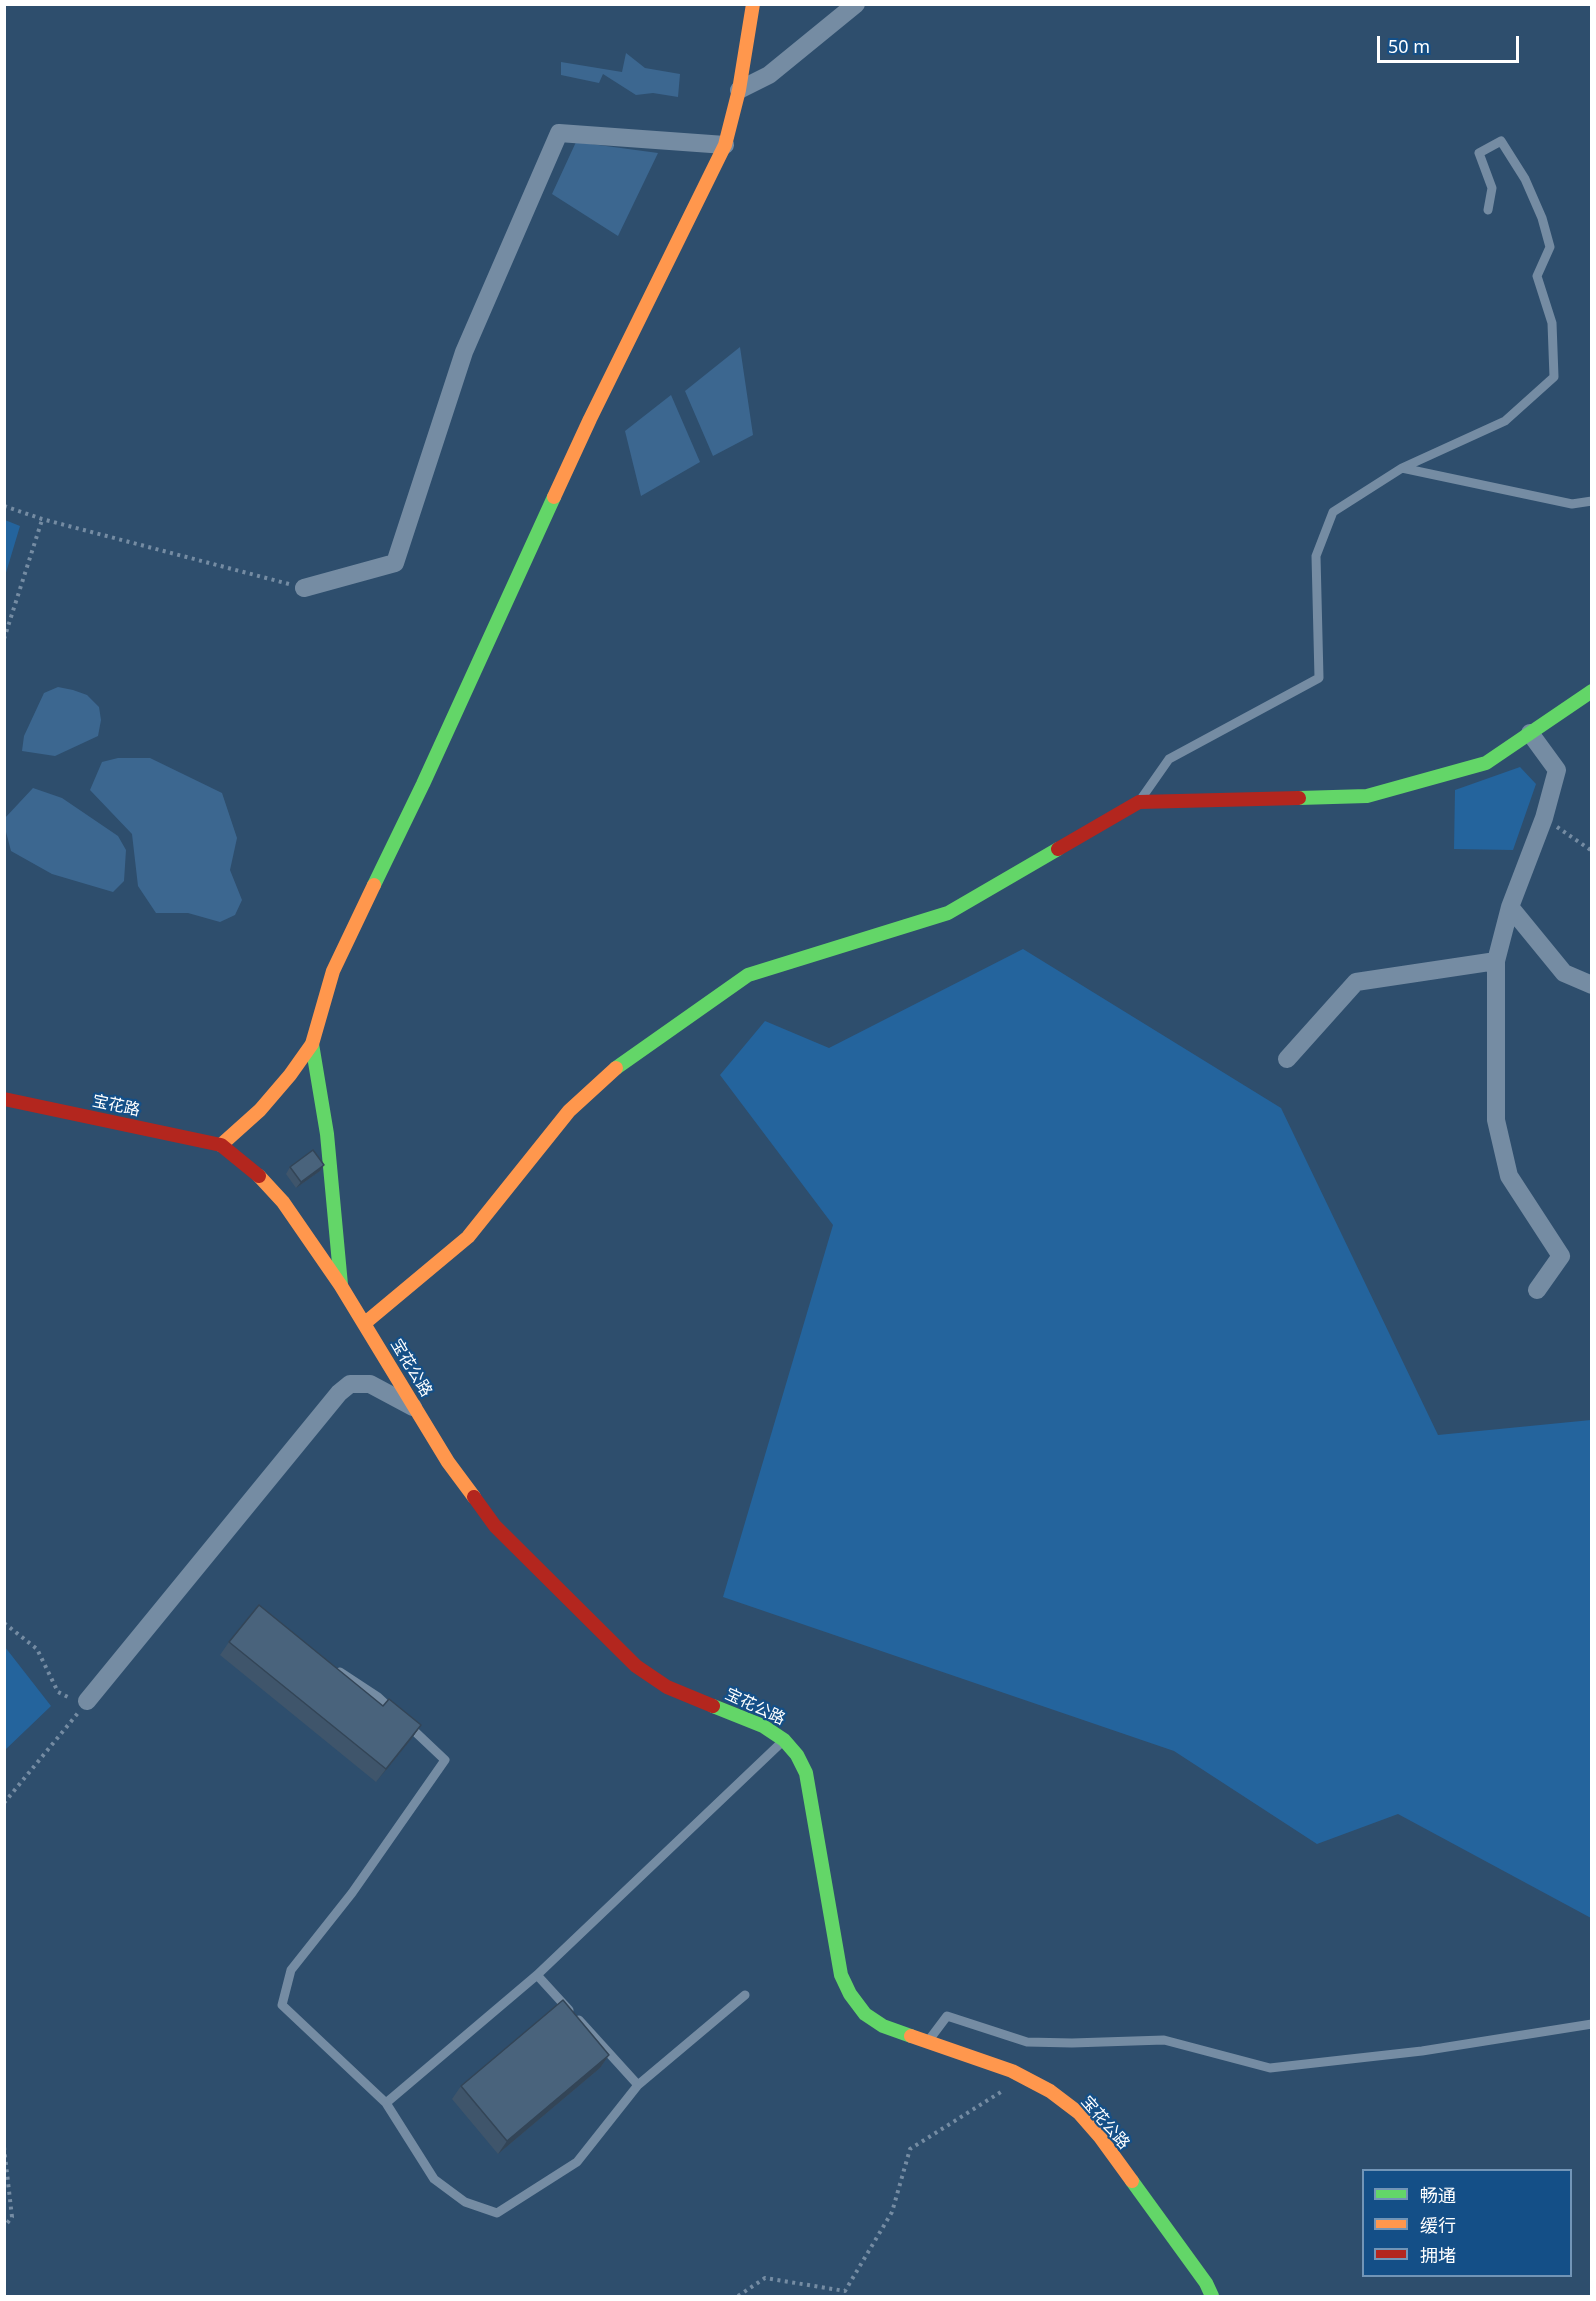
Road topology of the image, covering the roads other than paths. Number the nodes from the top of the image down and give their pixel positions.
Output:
1 (753, 4) edge
2 (856, 4) edge
3 (739, 90) junction
4 (725, 145) junction
5 (1488, 210) dead end
6 (1402, 468) junction
7 (1592, 501) edge
8 (304, 588) road end
9 (1592, 691) edge
10 (1530, 733) junction
11 (1139, 802) junction
12 (1510, 907) junction
13 (1496, 961) junction
14 (1592, 985) edge
15 (312, 1044) junction
16 (1287, 1059) dead end
17 (4, 1099) edge
18 (221, 1145) junction
19 (341, 1286) junction
20 (1537, 1290) dead end
21 (365, 1323) junction
22 (416, 1409) junction
23 (331, 1666) edge
24 (85, 1704) road end
25 (784, 1740) junction
26 (537, 1975) junction
27 (745, 1995) dead end
28 (1592, 2024) edge
29 (928, 2042) junction
30 (638, 2085) junction
31 (387, 2103) junction
32 (1212, 2296) edge

1 - 3 street
2 - 3 street
3 - 4 street
4 - 8 street
4 - 15 street
5 - 6 lane
6 - 7 lane
6 - 11 lane
9 - 10 street
10 - 11 street
10 - 12 street
11 - 21 street
12 - 13 street
12 - 14 street
13 - 16 street
13 - 20 street
15 - 18 street
15 - 19 street
17 - 18 street, 宝花路
18 - 19 street, 宝花公路
19 - 21 street, 宝花公路
21 - 22 street, 宝花公路
22 - 24 street
22 - 25 street, 宝花公路
23 - 31 lane
25 - 26 lane
25 - 29 street, 宝花公路
26 - 30 lane
26 - 31 lane
27 - 30 lane
28 - 29 lane
29 - 32 street, 宝花公路
30 - 31 lane

